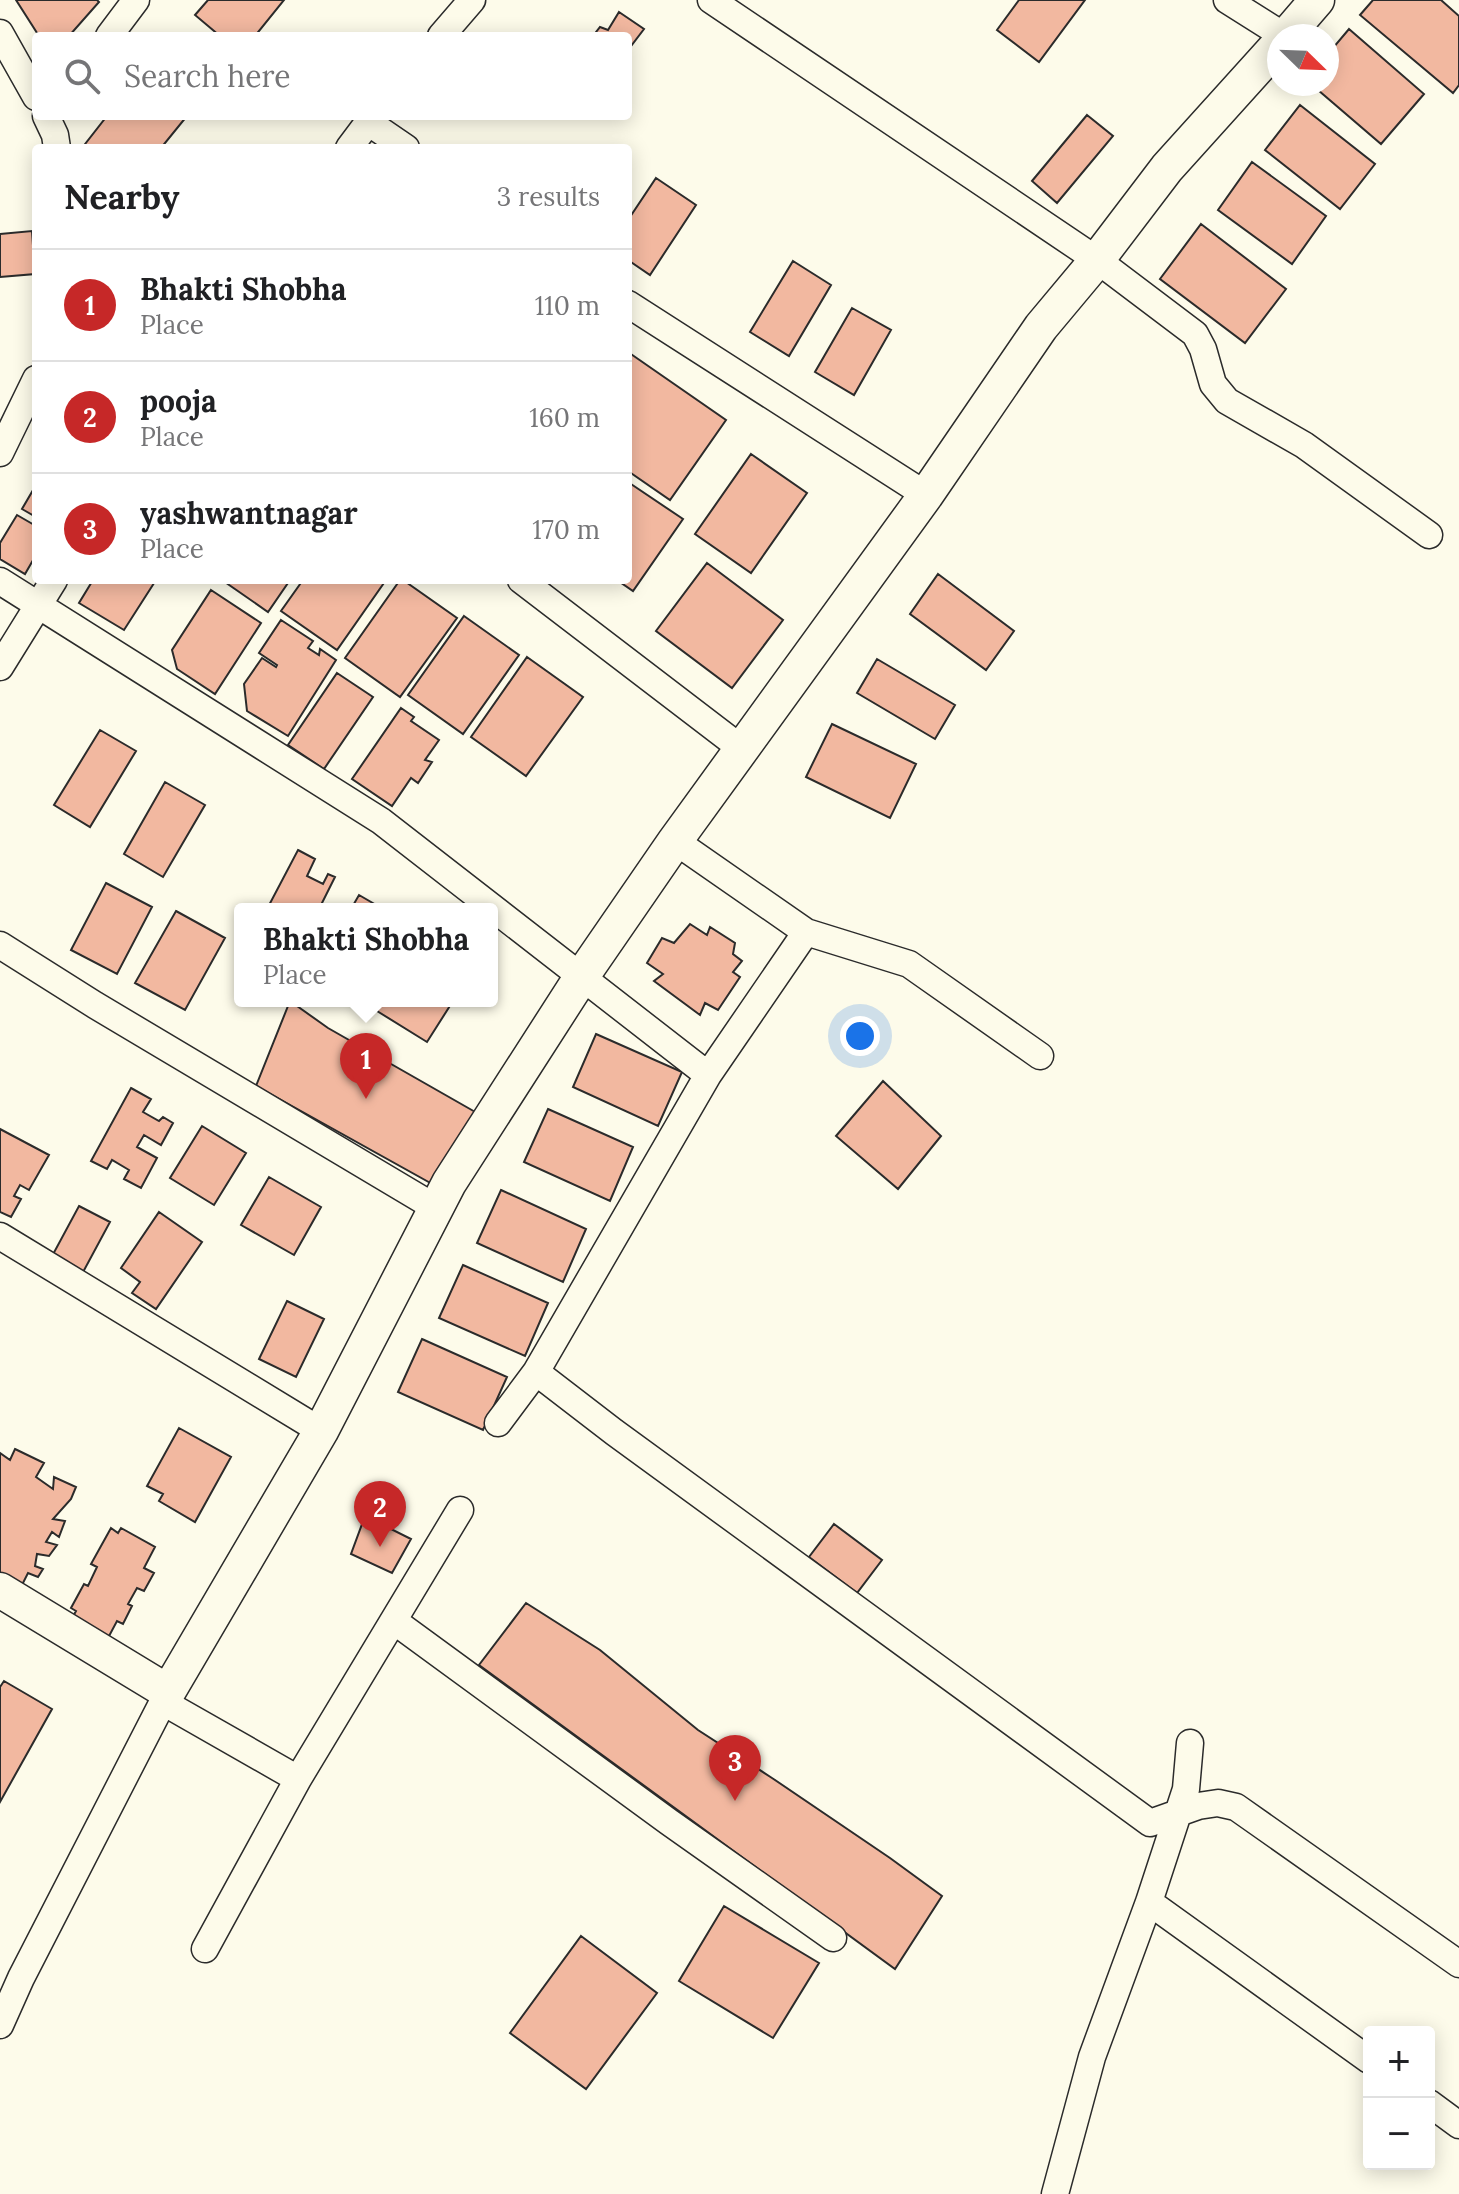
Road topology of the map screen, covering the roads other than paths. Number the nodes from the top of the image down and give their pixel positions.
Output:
1 (136, 0) edge
2 (472, 0) edge
3 (711, 0) edge
4 (1227, 0) edge
5 (1317, 0) edge
6 (1296, 24) edge
7 (1267, 25) edge
8 (112, 32) edge
9 (444, 32) edge
10 (0, 33) edge
11 (1267, 57) edge
12 (32, 90) edge
13 (48, 120) edge
14 (370, 120) edge
15 (372, 120) edge
16 (56, 144) edge
17 (352, 144) edge
18 (401, 144) edge
19 (1097, 260) junction
20 (632, 307) edge
21 (32, 387) edge
22 (0, 453) edge
23 (926, 495) junction
24 (1429, 535) dead end
25 (0, 581) edge
26 (51, 584) edge
27 (526, 584) edge
28 (38, 605) junction
29 (0, 667) edge
30 (742, 749) junction
31 (675, 841) junction
32 (487, 903) edge
33 (498, 911) edge
34 (806, 932) junction
35 (0, 945) edge
36 (582, 976) junction
37 (1040, 1056) dead end
38 (708, 1075) junction
39 (436, 1208) junction
40 (0, 1236) edge
41 (536, 1372) junction
42 (498, 1423) dead end
43 (321, 1431) junction
44 (460, 1510) dead end
45 (0, 1590) edge
46 (394, 1621) junction
47 (165, 1697) junction
48 (1190, 1743) dead end
49 (298, 1779) junction
50 (1178, 1812) junction
51 (1149, 1902) junction
52 (833, 1938) dead end
53 (205, 1949) dead end
54 (1459, 1964) edge
55 (0, 2025) edge
56 (1363, 2056) edge
57 (1435, 2107) edge
58 (1459, 2125) edge
59 (1055, 2194) edge

1 - 8 street
2 - 9 street
3 - 19 street
4 - 7 street
5 - 6 street
10 - 12 street
11 - 19 street
13 - 16 street
14 - 17 street
15 - 18 street
19 - 23 street
19 - 24 street
20 - 23 street
21 - 22 street
23 - 30 street
25 - 28 street
26 - 28 street
27 - 30 street
28 - 29 street
28 - 32 street
30 - 31 street
31 - 34 street
31 - 36 street
33 - 36 street
34 - 37 street
34 - 38 street
35 - 39 street
36 - 38 street
36 - 39 street
38 - 41 street
39 - 43 street
40 - 43 street
41 - 42 street
41 - 50 street
43 - 47 street
44 - 46 street
45 - 47 street
46 - 49 street
46 - 52 street
47 - 49 street
47 - 55 street
48 - 50 street
49 - 53 street
50 - 51 street
50 - 54 street
51 - 56 street
51 - 59 street
57 - 58 street

